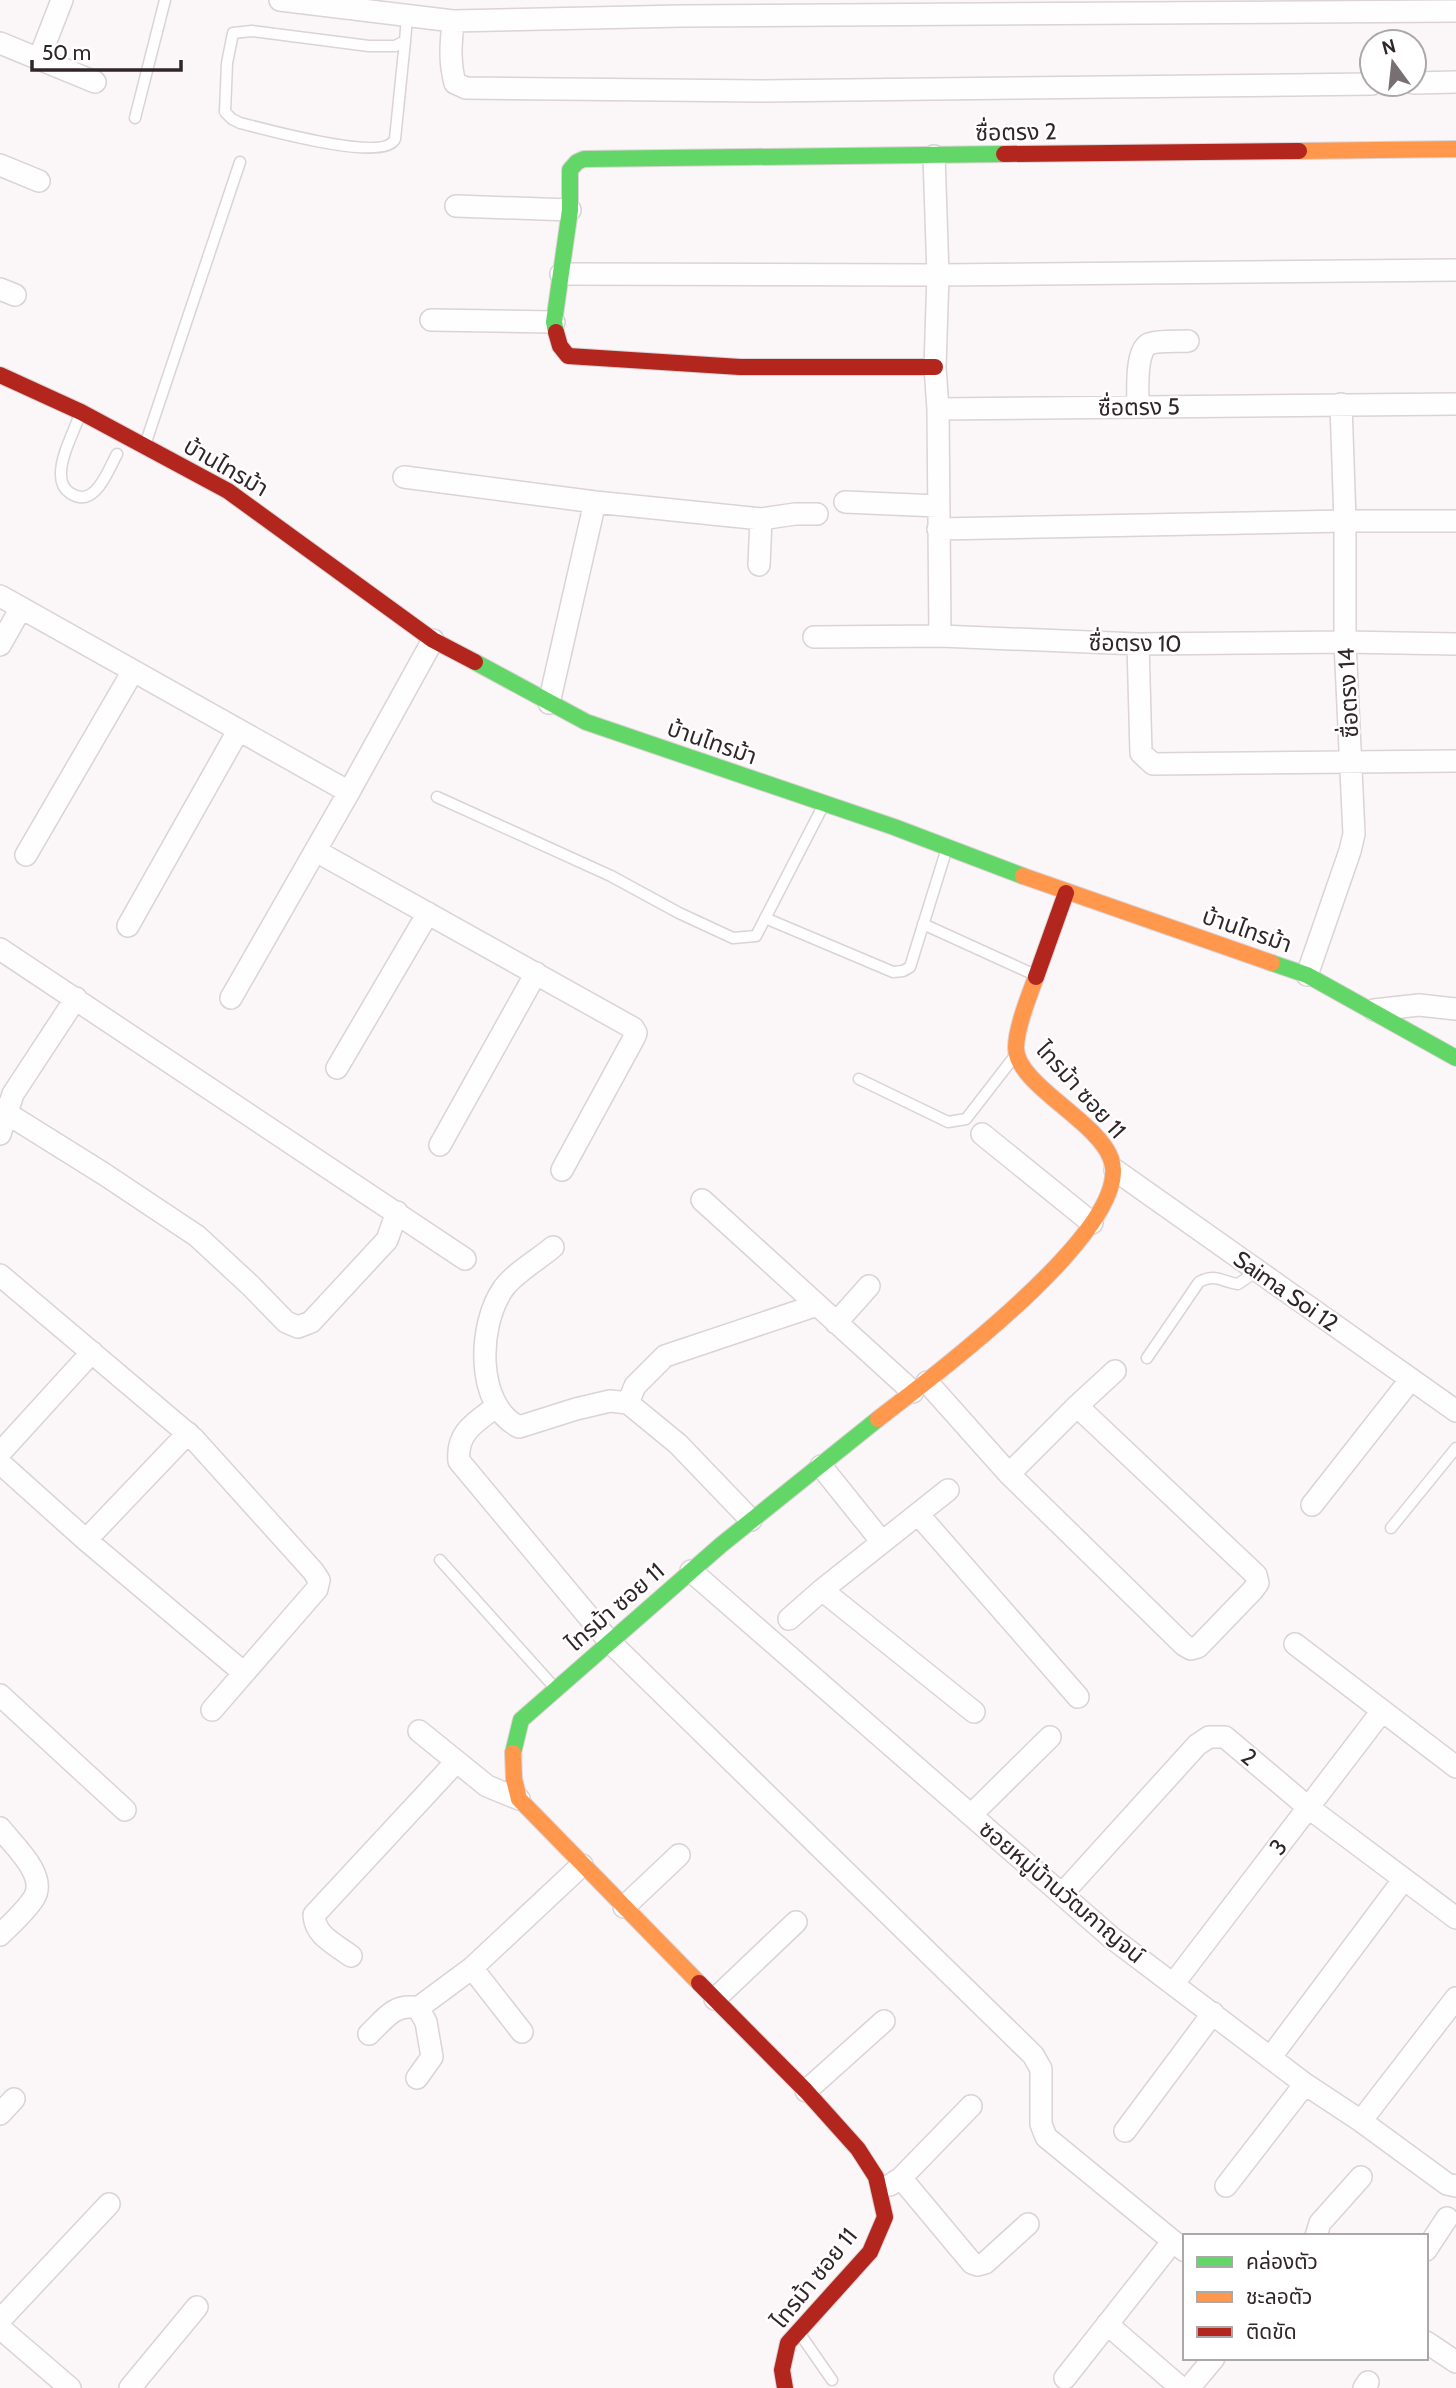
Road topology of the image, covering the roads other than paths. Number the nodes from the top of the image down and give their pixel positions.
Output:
1 (62, 0) edge
2 (165, 0) edge
3 (280, 0) edge
4 (1456, 11) edge
5 (440, 13) edge
6 (407, 16) junction
7 (405, 41) junction
8 (0, 43) edge
9 (39, 59) junction
10 (95, 82) dead end
11 (1456, 82) edge
12 (1428, 83) edge
13 (1358, 84) edge
14 (135, 118) dead end
15 (1456, 149) edge
16 (934, 156) junction
17 (240, 162) dead end
18 (0, 165) edge
19 (39, 181) dead end
20 (456, 206) dead end
21 (570, 210) junction
22 (1456, 270) edge
23 (561, 274) junction
24 (938, 275) junction
25 (431, 320) dead end
26 (554, 322) junction
27 (1188, 341) dead end
28 (935, 367) junction
29 (0, 375) edge
30 (1340, 404) junction
31 (1456, 404) edge
32 (1138, 407) junction
33 (938, 409) junction
34 (81, 412) junction
35 (144, 447) junction
36 (117, 454) dead end
37 (404, 477) dead end
38 (595, 502) junction
39 (845, 502) dead end
40 (938, 506) junction
41 (817, 514) dead end
42 (761, 519) junction
43 (1345, 521) junction
44 (1456, 521) edge
45 (938, 529) junction
46 (759, 565) dead end
47 (0, 596) edge
48 (21, 608) junction
49 (940, 636) junction
50 (814, 637) dead end
51 (433, 640) junction
52 (1345, 642) junction
53 (1138, 644) junction
54 (1456, 644) edge
55 (0, 645) edge
56 (133, 671) junction
57 (550, 703) junction
58 (238, 732) junction
59 (1352, 761) junction
60 (1456, 761) edge
61 (349, 792) junction
62 (437, 797) dead end
63 (825, 803) junction
64 (947, 848) junction
65 (316, 851) junction
66 (26, 855) dead end
67 (1066, 892) junction
68 (428, 913) junction
69 (765, 918) junction
70 (923, 923) junction
71 (128, 926) dead end
72 (0, 948) edge
73 (536, 973) junction
74 (1036, 975) junction
75 (1307, 975) junction
76 (231, 998) dead end
77 (76, 999) junction
78 (1456, 1009) edge
79 (1374, 1010) junction
80 (1016, 1054) junction
81 (1456, 1058) edge
82 (337, 1068) dead end
83 (859, 1079) dead end
84 (3, 1119) edge
85 (982, 1134) dead end
86 (440, 1145) dead end
87 (562, 1170) dead end
88 (1115, 1170) junction
89 (702, 1200) dead end
90 (397, 1212) junction
91 (1092, 1223) junction
92 (553, 1247) dead end
93 (465, 1259) dead end
94 (1257, 1271) junction
95 (0, 1276) edge
96 (869, 1286) dead end
97 (817, 1305) junction
98 (836, 1322) junction
99 (92, 1352) junction
100 (1147, 1358) dead end
101 (1115, 1371) dead end
102 (1411, 1379) junction
103 (920, 1387) junction
104 (628, 1403) junction
105 (497, 1406) junction
106 (1077, 1406) junction
107 (1456, 1411) edge
108 (188, 1433) junction
109 (1456, 1448) edge
110 (0, 1453) edge
111 (0, 1463) edge
112 (821, 1466) junction
113 (1009, 1474) junction
114 (948, 1490) dead end
115 (1312, 1505) dead end
116 (918, 1514) junction
117 (751, 1520) junction
118 (1391, 1528) dead end
119 (86, 1540) junction
120 (882, 1542) junction
121 (440, 1560) dead end
122 (691, 1571) junction
123 (822, 1590) junction
124 (789, 1619) dead end
125 (609, 1641) junction
126 (1295, 1643) dead end
127 (244, 1672) junction
128 (555, 1689) junction
129 (0, 1695) edge
130 (1078, 1697) dead end
131 (212, 1710) dead end
132 (1382, 1711) junction
133 (974, 1712) dead end
134 (419, 1731) dead end
135 (1050, 1737) dead end
136 (457, 1762) junction
137 (1456, 1767) edge
138 (519, 1799) junction
139 (1309, 1808) junction
140 (125, 1810) dead end
141 (971, 1815) junction
142 (0, 1828) edge
143 (679, 1855) dead end
144 (582, 1865) junction
145 (1404, 1879) junction
146 (1062, 1894) junction
147 (624, 1907) junction
148 (1456, 1918) edge
149 (796, 1922) dead end
150 (0, 1935) edge
151 (351, 1956) dead end
152 (472, 1968) junction
153 (1174, 1983) junction
154 (1456, 1998) edge
155 (715, 1999) junction
156 (418, 2008) junction
157 (1213, 2013) junction
158 (884, 2021) dead end
159 (522, 2032) dead end
160 (369, 2034) dead end
161 (1270, 2057) junction
162 (417, 2078) dead end
163 (1305, 2084) junction
164 (806, 2091) junction
165 (971, 2106) dead end
166 (1362, 2121) junction
167 (1125, 2131) dead end
168 (1362, 2177) dead end
169 (901, 2178) junction
170 (1226, 2186) dead end
171 (1455, 2186) edge
172 (879, 2191) junction
173 (109, 2204) dead end
174 (1447, 2218) dead end
175 (1028, 2224) dead end
176 (1317, 2234) edge
177 (1179, 2246) edge
178 (1428, 2247) edge
179 (197, 2307) dead end
180 (0, 2320) edge
181 (1107, 2324) junction
182 (0, 2328) edge
183 (798, 2332) junction
184 (1428, 2343) edge
185 (1212, 2360) edge
186 (1456, 2362) edge
187 (1065, 2378) dead end
188 (832, 2380) dead end
189 (70, 2388) edge
190 (130, 2388) edge
191 (785, 2388) edge
192 (1181, 2388) edge
193 (1189, 2388) edge

1 - 9 street
2 - 14 lane
3 - 6 street
4 - 5 street
5 - 6 street
5 - 13 street
6 - 7 lane
7 - 7 lane
8 - 9 street
9 - 10 street
11 - 12 street
15 - 16 street, ซื่อตรง 2
16 - 21 street, ซื่อตรง 2
16 - 24 street
17 - 35 lane
18 - 19 street
20 - 21 street
21 - 23 street
22 - 24 street
23 - 24 street
23 - 26 street
24 - 28 street
25 - 26 street
26 - 28 street
27 - 32 street
28 - 33 street
29 - 34 street, บ้านไทรม้า
30 - 31 street, ซื่อตรง 5
30 - 32 street, ซื่อตรง 5
30 - 43 street, ซื่อตรง 14
32 - 33 street, ซื่อตรง 5
33 - 40 street
34 - 35 street, บ้านไทรม้า
34 - 36 lane
35 - 51 street, บ้านไทรม้า
37 - 38 street
38 - 42 street
38 - 57 street
39 - 40 street
40 - 45 street
41 - 42 street
42 - 46 street
43 - 44 street
43 - 45 street
43 - 52 street, ซื่อตรง 14
45 - 49 street
47 - 48 street
48 - 55 street
48 - 56 street
49 - 50 street, ซื่อตรง 10
49 - 53 street, ซื่อตรง 10
51 - 57 street, บ้านไทรม้า
51 - 61 street
52 - 53 street, ซื่อตรง 10
52 - 54 street, ซื่อตรง 10
52 - 59 street, ซื่อตรง 14
53 - 59 street
56 - 58 street
56 - 66 street
57 - 63 street, บ้านไทรม้า
58 - 61 street
58 - 71 street
59 - 60 street
59 - 75 street, ซื่อตรง 14
61 - 65 street
62 - 69 lane
63 - 64 street, บ้านไทรม้า
63 - 69 lane
64 - 67 street, บ้านไทรม้า
64 - 70 lane
65 - 68 street
65 - 76 street
67 - 74 street, ไทรม้า ซอย 11
67 - 75 street, บ้านไทรม้า
68 - 73 street
68 - 82 street
69 - 70 lane
70 - 74 lane
72 - 77 street
73 - 86 street
73 - 87 street
74 - 80 street, ไทรม้า ซอย 11
75 - 79 street, บ้านไทรม้า
77 - 84 street
77 - 90 street
78 - 79 street
79 - 81 street, บ้านไทรม้า
80 - 83 lane
80 - 88 street, ไทรม้า ซอย 11
84 - 90 street
85 - 91 street
88 - 91 street, ไทรม้า ซอย 11
88 - 94 street, Saima Soi 12
89 - 97 street
90 - 93 street
91 - 103 street, ไทรม้า ซอย 11
92 - 105 street
94 - 100 lane
94 - 102 street, Saima Soi 12
95 - 99 street
96 - 98 street
97 - 98 street
97 - 104 street
98 - 103 street
99 - 108 street
99 - 110 street
101 - 106 street
102 - 107 street, Saima Soi 12
102 - 115 street
103 - 112 street, ไทรม้า ซอย 11
103 - 113 street
104 - 105 street
104 - 117 street
105 - 125 street
106 - 113 street
106 - 113 street
108 - 119 street
108 - 127 street
109 - 118 lane
111 - 119 street
112 - 117 street, ไทรม้า ซอย 11
112 - 120 street
114 - 116 street
116 - 120 street
116 - 130 street
117 - 122 street, ไทรม้า ซอย 11
119 - 127 street
120 - 123 street
121 - 128 lane
122 - 125 street, ไทรม้า ซอย 11
122 - 141 street, ซอยหมู่บ้านวัฒกาญจน์
123 - 124 street
123 - 133 street
125 - 128 street, ไทรม้า ซอย 11
125 - 177 street
126 - 132 street
127 - 131 street
128 - 138 street, ไทรม้า ซอย 11
129 - 140 street
132 - 137 street
132 - 139 street, 3
134 - 136 street
135 - 141 street
136 - 138 street
136 - 151 street
138 - 144 street, ไทรม้า ซอย 11
139 - 145 street, 2
139 - 146 street, 2
139 - 153 street, 3
141 - 146 street, ซอยหมู่บ้านวัฒกาญจน์
142 - 150 street
143 - 147 street
144 - 147 street, ไทรม้า ซอย 11
144 - 152 street
145 - 148 street, 2
145 - 161 street
146 - 153 street, ซอยหมู่บ้านวัฒกาญจน์
147 - 155 street, ไทรม้า ซอย 11
149 - 155 street
152 - 156 street
152 - 159 street
153 - 157 street, ซอยหมู่บ้านวัฒกาญจน์
154 - 166 street
155 - 164 street, ไทรม้า ซอย 11
156 - 160 street
156 - 162 street
157 - 161 street, ซอยหมู่บ้านวัฒกาญจน์
157 - 167 street
158 - 164 street
161 - 163 street, ซอยหมู่บ้านวัฒกาญจน์
163 - 166 street, ซอยหมู่บ้านวัฒกาญจน์
163 - 170 street
164 - 172 street, ไทรม้า ซอย 11
165 - 169 street
166 - 171 street, ซอยหมู่บ้านวัฒกาญจน์
168 - 176 street
169 - 172 street
169 - 175 street
172 - 183 street, ไทรม้า ซอย 11
173 - 180 street
174 - 178 street
177 - 181 street
179 - 190 street
181 - 187 street
181 - 192 street
182 - 189 street
183 - 188 lane
183 - 191 street, ไทรม้า ซอย 11
184 - 186 street
185 - 193 street

